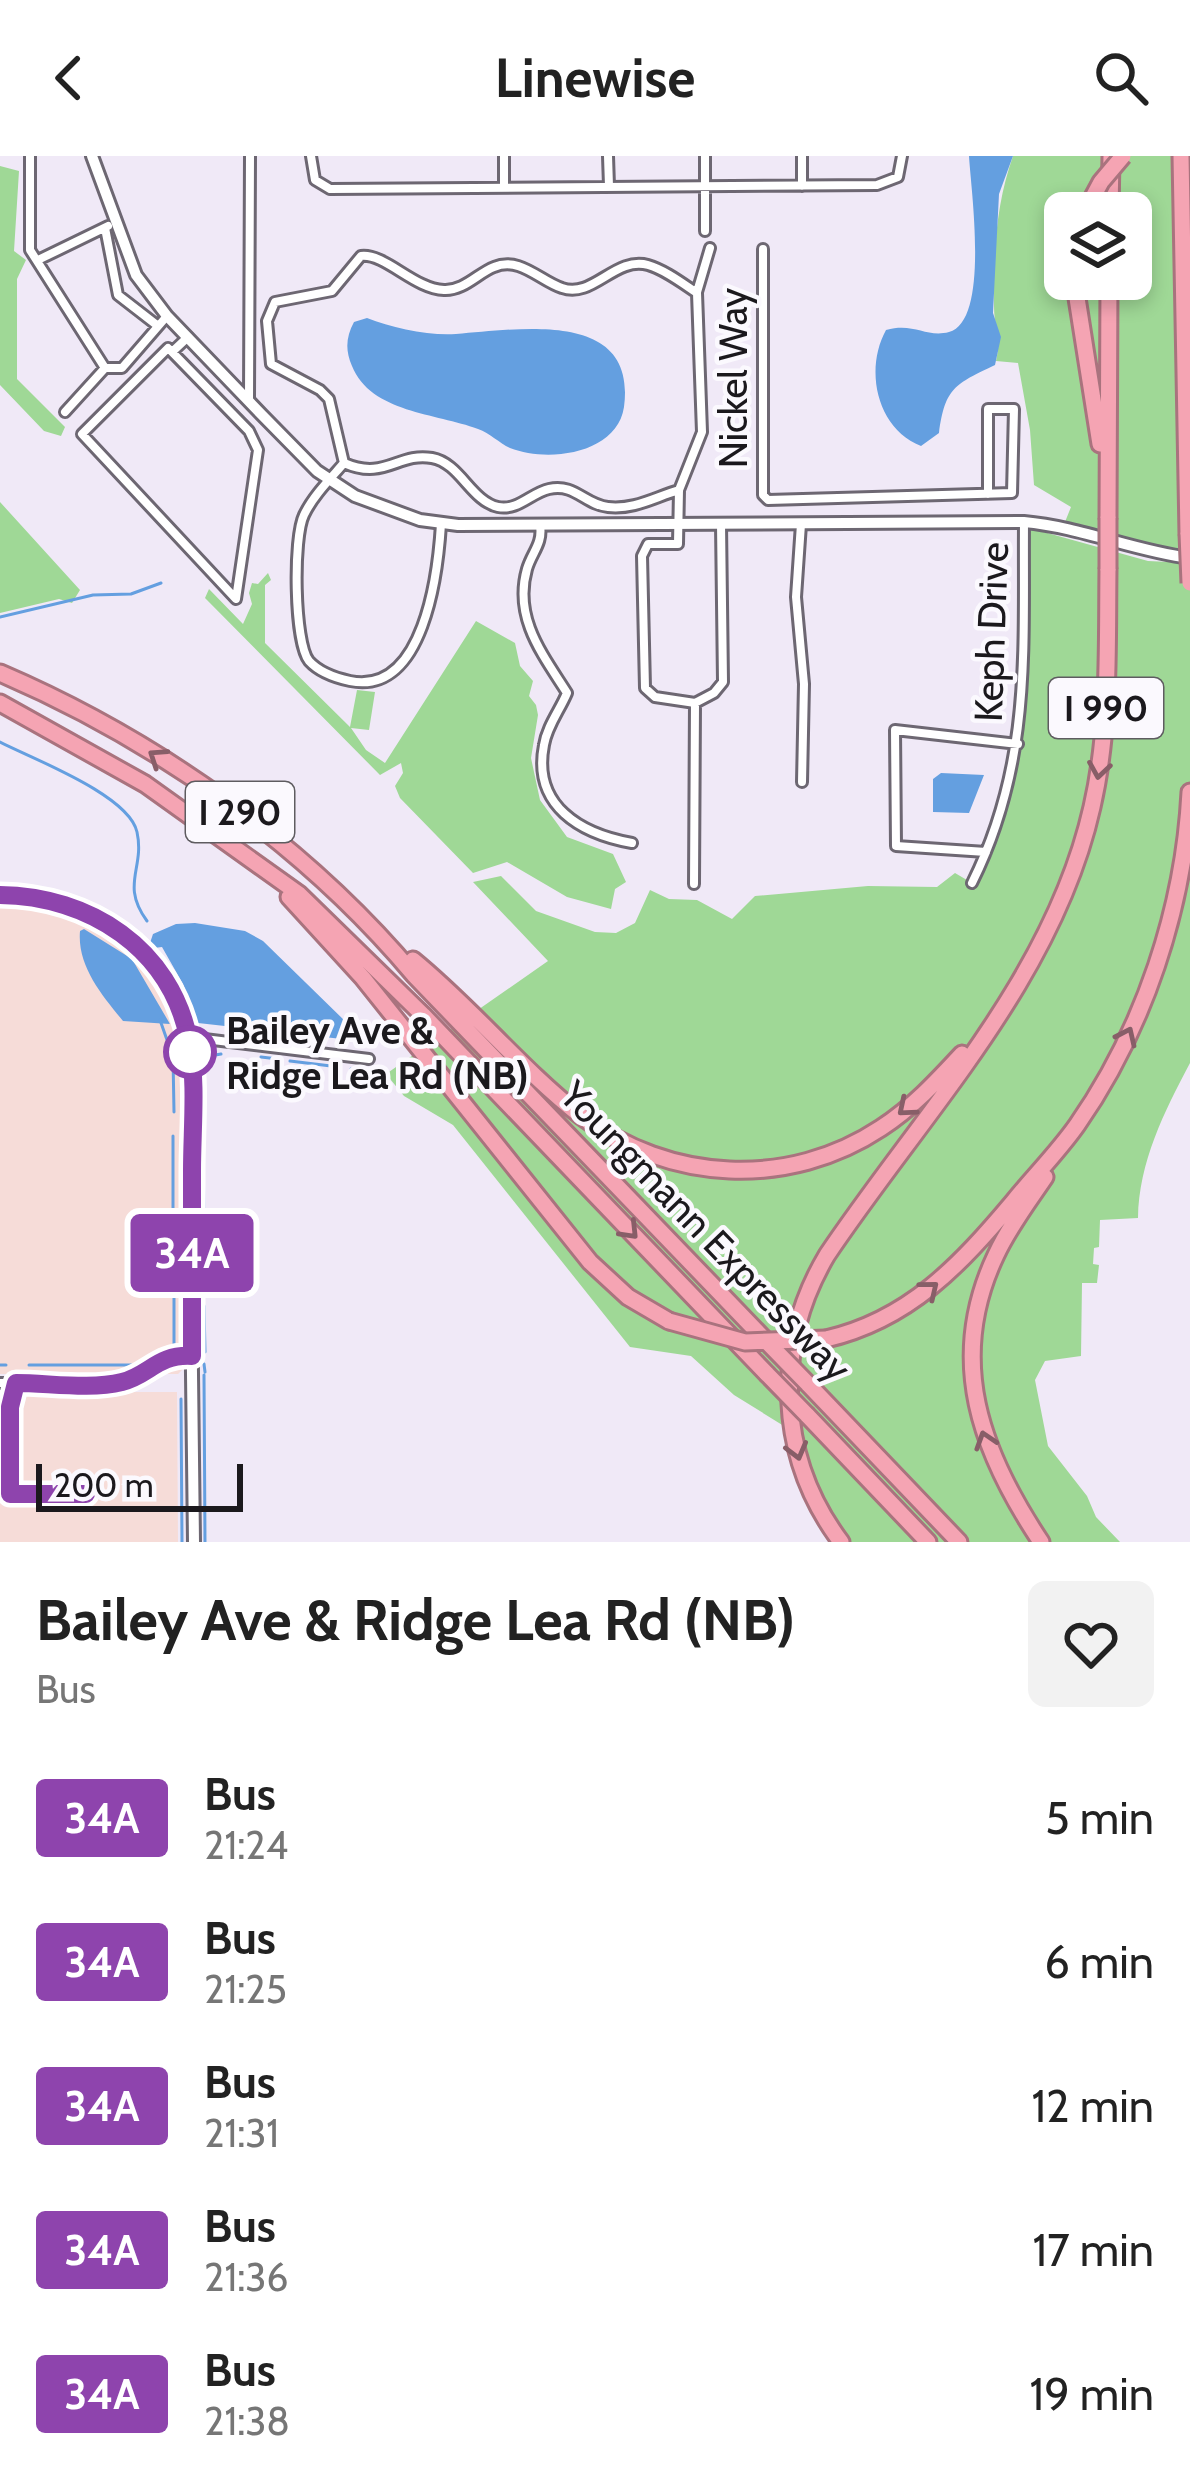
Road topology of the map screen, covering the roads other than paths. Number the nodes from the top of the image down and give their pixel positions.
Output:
1 (30, 156) edge
2 (92, 156) edge
3 (250, 156) edge
4 (311, 156) edge
5 (504, 156) edge
6 (608, 156) edge
7 (705, 156) edge
8 (802, 156) edge
9 (902, 156) edge
10 (1111, 156) edge
11 (1123, 156) edge
12 (1181, 156) edge
13 (705, 185) junction
14 (609, 186) junction
15 (802, 186) junction
16 (505, 188) junction
17 (1096, 192) edge
18 (1110, 192) edge
19 (110, 226) junction
20 (705, 230) dead end
21 (710, 248) dead end
22 (763, 249) dead end
23 (40, 259) junction
24 (697, 292) junction
25 (1078, 300) edge
26 (1109, 300) edge
27 (163, 321) junction
28 (188, 338) junction
29 (172, 352) junction
30 (105, 368) junction
31 (1190, 382) edge
32 (249, 402) junction
33 (1185, 409) junction
34 (65, 412) dead end
35 (262, 415) junction
36 (249, 431) junction
37 (344, 464) junction
38 (329, 481) junction
39 (679, 490) junction
40 (988, 494) junction
41 (1108, 509) junction
42 (801, 522) junction
43 (1024, 522) junction
44 (721, 523) junction
45 (441, 524) junction
46 (680, 524) junction
47 (540, 525) junction
48 (1188, 534) edge
49 (1190, 558) edge
50 (1190, 587) edge
51 (0, 663) edge
52 (0, 673) edge
53 (695, 703) junction
54 (0, 704) edge
55 (84, 711) junction
56 (1018, 744) junction
57 (802, 782) dead end
58 (1190, 792) edge
59 (632, 843) dead end
60 (986, 853) junction
61 (972, 883) dead end
62 (281, 884) junction
63 (694, 884) dead end
64 (0, 895) edge
65 (380, 934) junction
66 (989, 1026) junction
67 (188, 1037) junction
68 (369, 1059) dead end
69 (1068, 1137) junction
70 (192, 1356) junction
71 (0, 1383) edge
72 (194, 1542) edge
73 (842, 1542) edge
74 (928, 1542) edge
75 (959, 1542) edge
76 (1041, 1542) edge

1 - 23 street
2 - 19 street
3 - 32 street
4 - 16 street
5 - 16 street
6 - 14 street
7 - 13 street
8 - 15 street
9 - 15 street
10 - 18 highway
11 - 17 highway, bridge
12 - 33 highway
13 - 14 street
13 - 15 street
13 - 20 street
14 - 16 street
19 - 23 street
19 - 27 street
19 - 27 street
21 - 24 street
22 - 40 street, Nickel Way
23 - 30 street
24 - 37 street
24 - 39 street
25 - 41 highway
26 - 41 highway, I 990
27 - 28 street
27 - 30 street
28 - 29 street
28 - 32 street
29 - 36 street
29 - 36 street
30 - 34 street
31 - 33 highway
32 - 35 street
33 - 48 highway
35 - 36 street
35 - 38 street
37 - 38 street
37 - 39 street
38 - 45 street
38 - 45 street
39 - 46 street
40 - 40 street
41 -> 66 highway, I 990, bridge
42 - 43 street
42 - 44 street
42 - 57 street
43 - 49 street
43 - 56 street, Keph Drive
44 - 46 street
44 - 53 street
45 - 47 street
46 - 47 street
46 - 53 street
47 - 59 street
48 - 50 highway, bridge
51 - 55 highway
52 - 55 highway, Youngmann Expressway / I 290
53 - 63 street
54 - 62 highway, Youngmann Expressway / I 290
65 -> 55 highway, Youngmann Expressway / I 290
56 - 60 street, Keph Drive
56 - 60 street, Keph Drive
69 -> 58 highway
60 - 61 street, Keph Drive
62 -> 69 highway, bridge
62 -> 74 highway, Youngmann Expressway / I 290, bridge
64 - 67 street
66 -> 65 highway
65 - 75 highway, Youngmann Expressway / I 290, bridge
66 -> 73 highway
67 - 68 street
67 - 70 street
76 -> 69 highway
70 - 71 street
70 - 72 street

